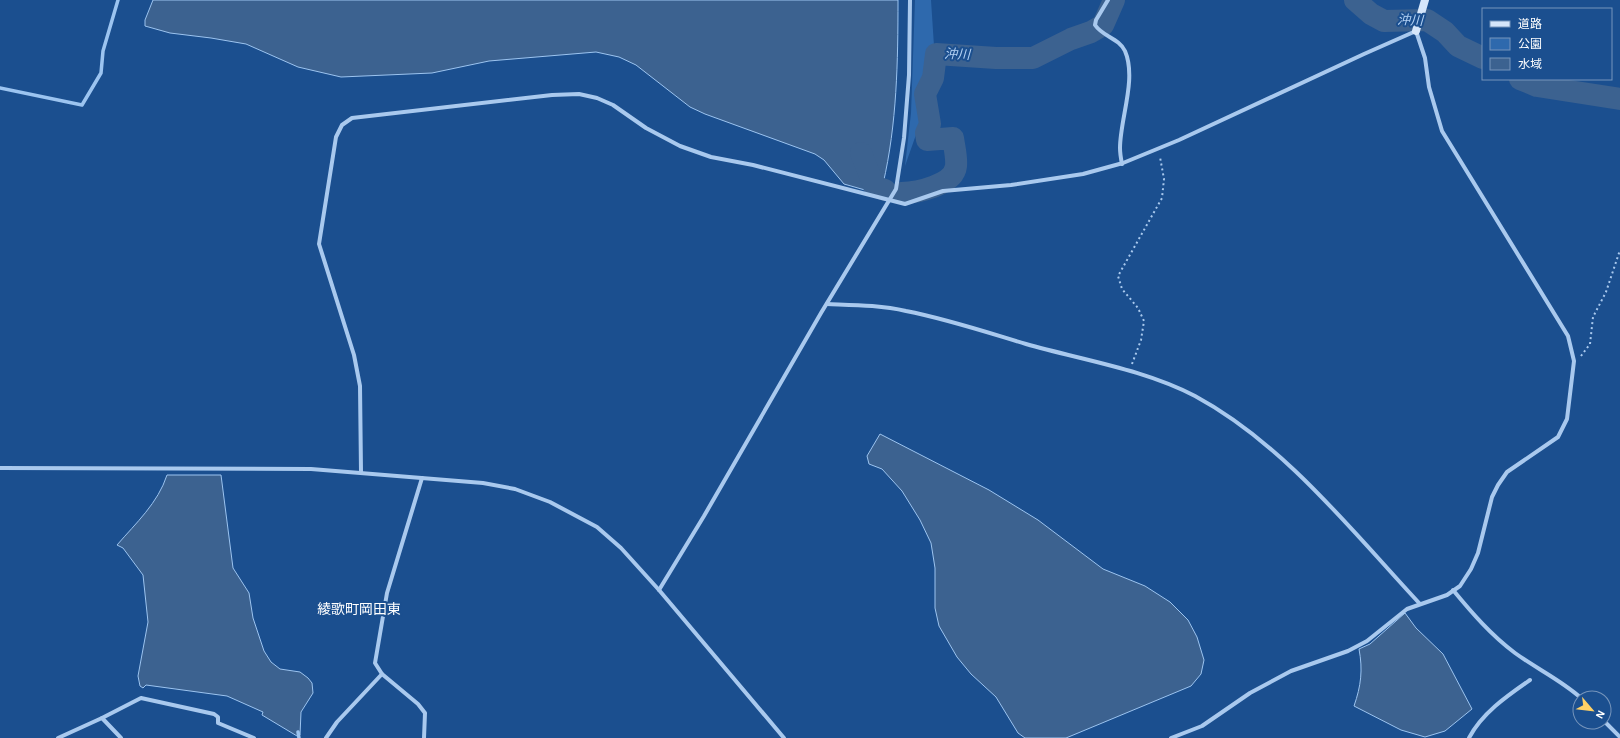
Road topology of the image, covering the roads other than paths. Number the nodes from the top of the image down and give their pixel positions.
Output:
1 (910, 0) edge
2 (1108, 0) edge
3 (1425, 0) edge
4 (1417, 29) junction
5 (1122, 164) junction
6 (890, 201) junction
7 (827, 304) junction
8 (0, 468) edge
9 (361, 472) junction
10 (422, 478) junction
11 (659, 590) junction
12 (1453, 590) junction
13 (1420, 604) junction
14 (382, 674) junction
15 (1530, 680) dead end
16 (1572, 691) edge
17 (102, 718) junction
18 (1612, 730) edge
19 (58, 738) edge
20 (122, 738) edge
21 (254, 738) edge
22 (326, 738) edge
23 (424, 738) edge
24 (784, 738) edge
25 (1171, 738) edge
26 (1469, 738) edge
27 (1620, 738) edge

1 - 6 street
2 - 5 street
3 - 4 street
4 - 5 street
4 - 12 street
5 - 6 street
6 - 7 street
6 - 9 street
7 - 11 street
7 - 13 street
8 - 9 street
9 - 10 street
10 - 11 street
10 - 14 street
11 - 24 street
12 - 13 street
12 - 16 street
13 - 25 street
14 - 22 street
14 - 23 street
15 - 26 street
17 - 19 street
17 - 20 street
17 - 21 street
18 - 27 street

